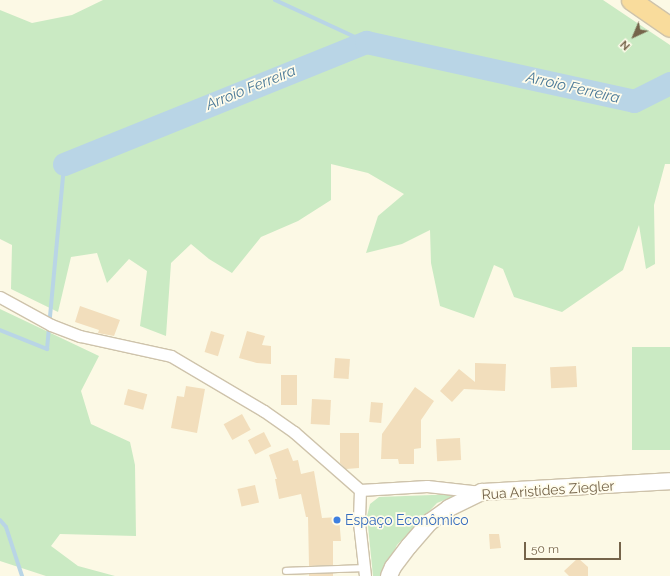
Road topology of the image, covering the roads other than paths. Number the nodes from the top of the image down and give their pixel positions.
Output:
1 (631, 0) edge
2 (670, 27) edge
3 (0, 297) edge
4 (670, 482) edge
5 (360, 490) junction
6 (482, 492) junction
7 (286, 571) dead end
8 (364, 572) edge
9 (389, 576) edge

1 - 2 highway
3 - 5 street
4 - 6 main road, Rua Aristides Ziegler
5 - 6 street
5 - 8 street
6 - 9 main road, Rua Aristides Ziegler
7 - 8 lane

